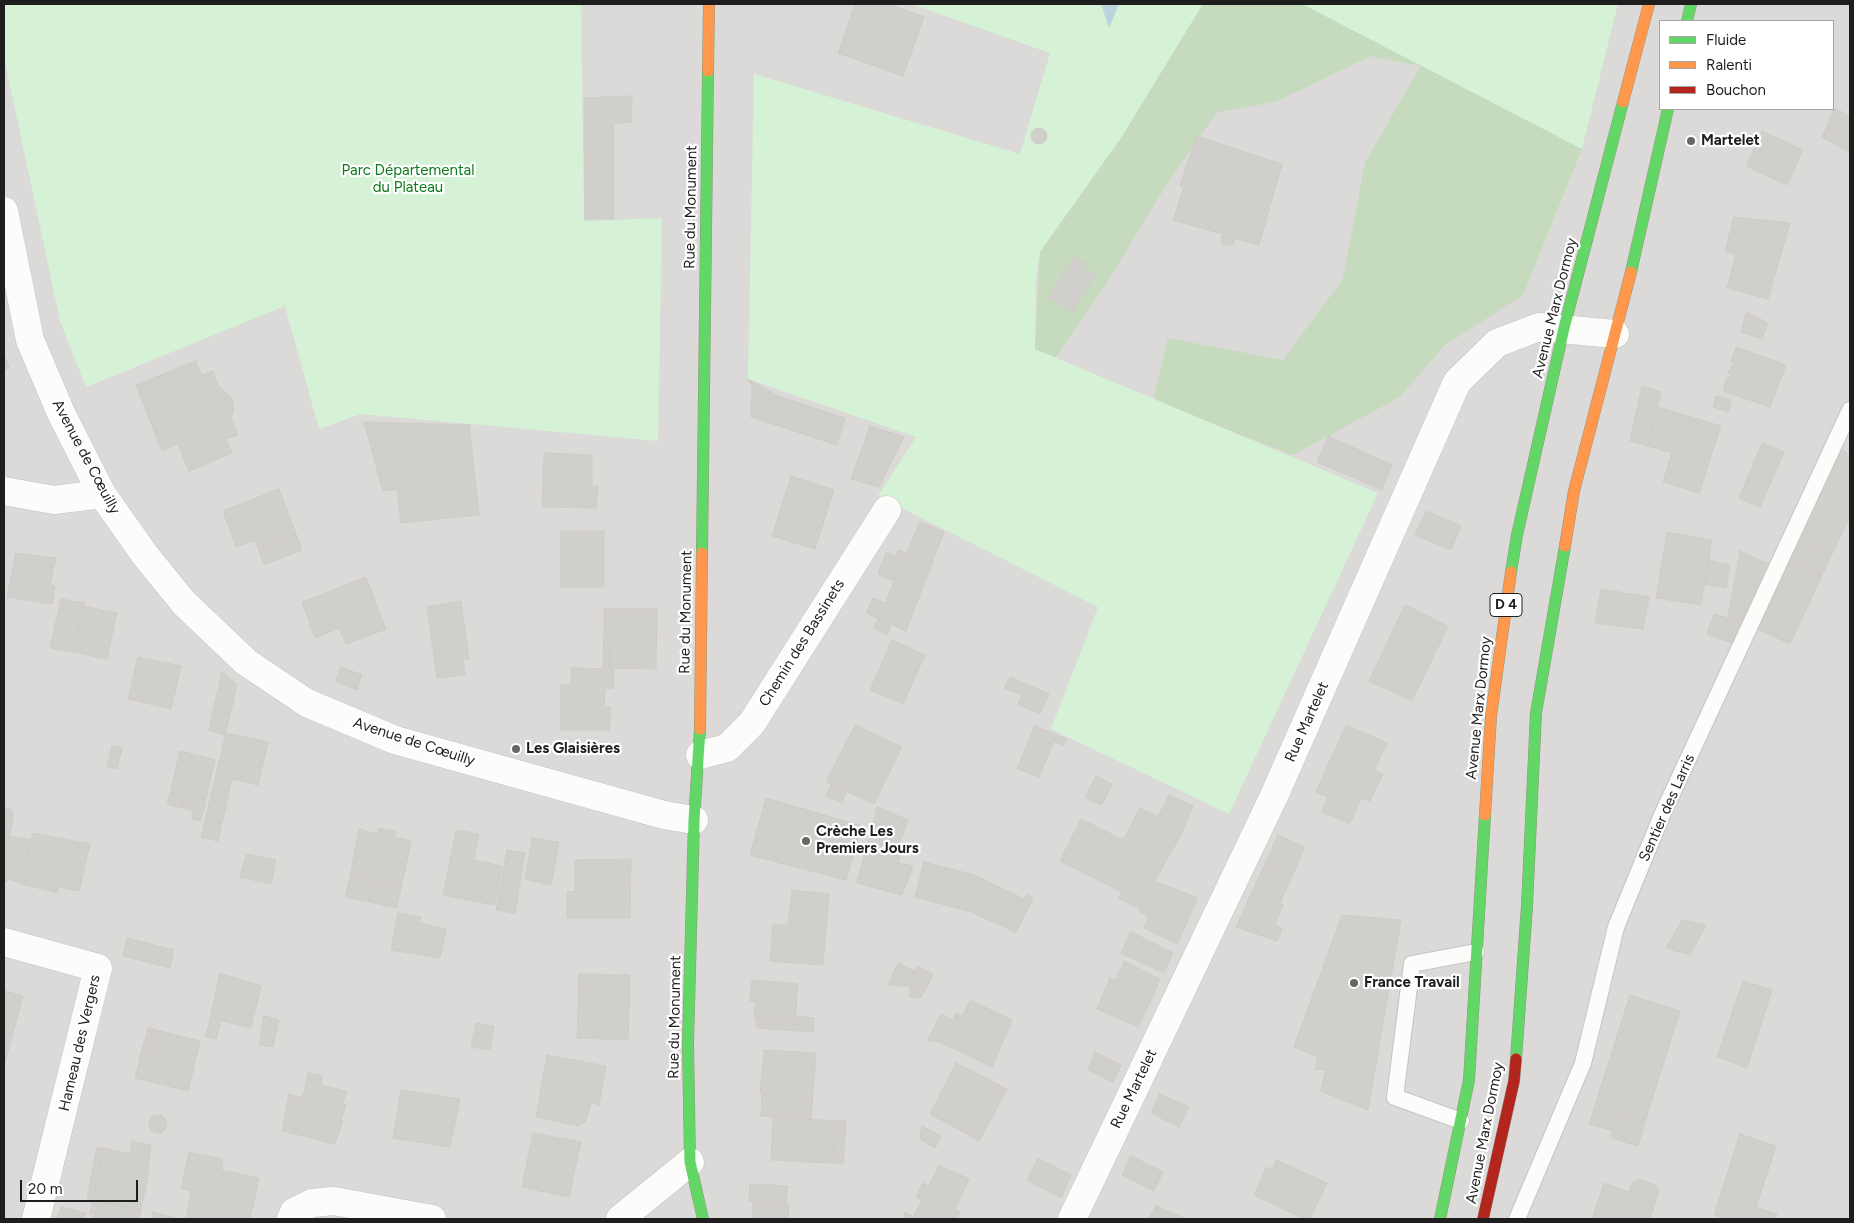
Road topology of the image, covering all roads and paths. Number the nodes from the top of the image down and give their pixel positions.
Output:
1 (709, 4) edge
2 (1649, 4) edge
3 (1691, 4) edge
4 (1687, 20) edge
5 (1668, 110) edge
6 (4, 211) edge
7 (1564, 328) junction
8 (1615, 334) junction
9 (1850, 410) edge
10 (4, 491) edge
11 (102, 494) junction
12 (887, 510) dead end
13 (700, 755) junction
14 (694, 820) junction
15 (4, 942) edge
16 (1476, 952) junction
17 (1461, 1121) junction
18 (690, 1162) junction
19 (36, 1219) edge
20 (291, 1219) edge
21 (432, 1219) edge
22 (620, 1219) edge
23 (703, 1219) edge
24 (1072, 1219) edge
25 (1440, 1219) edge
26 (1483, 1219) edge
27 (1517, 1219) edge

1 - 13 main road, Rue du Monument
2 - 7 main road, Avenue Marx Dormoy / D 4
3 - 4 main road
5 - 8 main road, Avenue Marx Dormoy
6 - 11 street, Avenue de Cœuilly
7 - 8 street, Rue Martelet
7 - 16 main road, Avenue Marx Dormoy / D 4
7 - 24 street, Rue Martelet
8 - 26 main road, Avenue Marx Dormoy
9 - 27 lane, Sentier des Larris
10 - 11 street
11 - 14 street, Avenue de Cœuilly
12 - 13 street, Chemin des Bassinets
13 - 14 main road, Rue du Monument
14 - 18 main road, Rue du Monument
15 - 19 street, Hameau des Vergers
16 - 17 main road, Avenue Marx Dormoy / D 4
16 - 17 lane
17 - 25 main road, Avenue Marx Dormoy / D 4
18 - 22 street
18 - 23 main road, Rue du Monument
20 - 21 street

